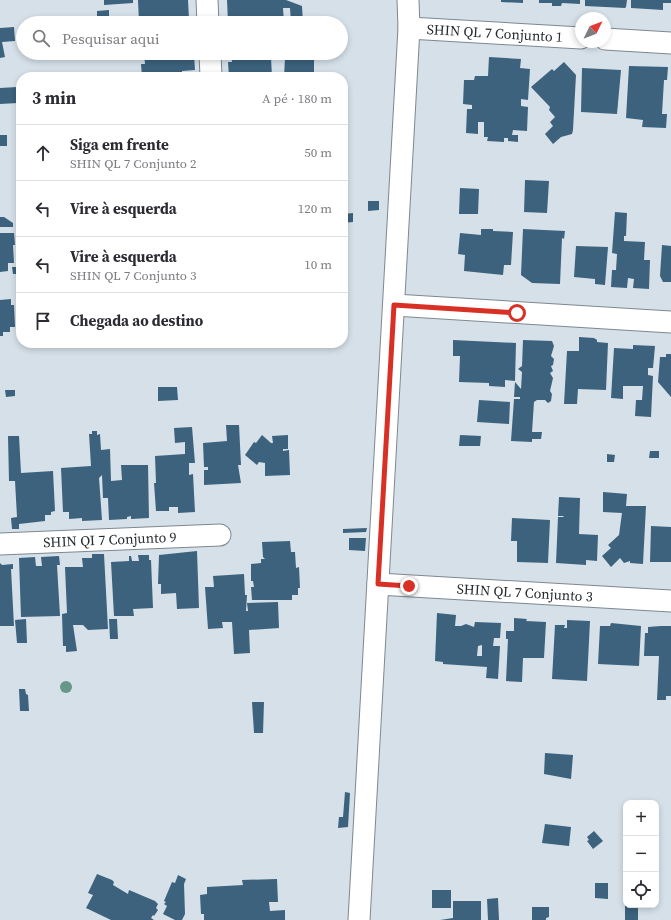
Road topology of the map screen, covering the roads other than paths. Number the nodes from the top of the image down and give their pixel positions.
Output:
1 (207, 0) edge
2 (408, 0) edge
3 (208, 16) edge
4 (409, 28) junction
5 (575, 38) edge
6 (611, 39) edge
7 (671, 43) edge
8 (210, 60) edge
9 (211, 72) edge
10 (394, 305) junction
11 (671, 322) edge
12 (220, 535) dead end
13 (0, 544) edge
14 (378, 584) junction
15 (671, 600) edge
16 (359, 920) edge

1 - 3 street
2 - 4 street
4 - 5 street, SHIN QL 7 Conjunto 1
4 - 10 street
6 - 7 street
8 - 9 street
10 - 11 street
10 - 14 street
12 - 13 street, SHIN QI 7 Conjunto 9
14 - 15 street, SHIN QL 7 Conjunto 3
14 - 16 street

